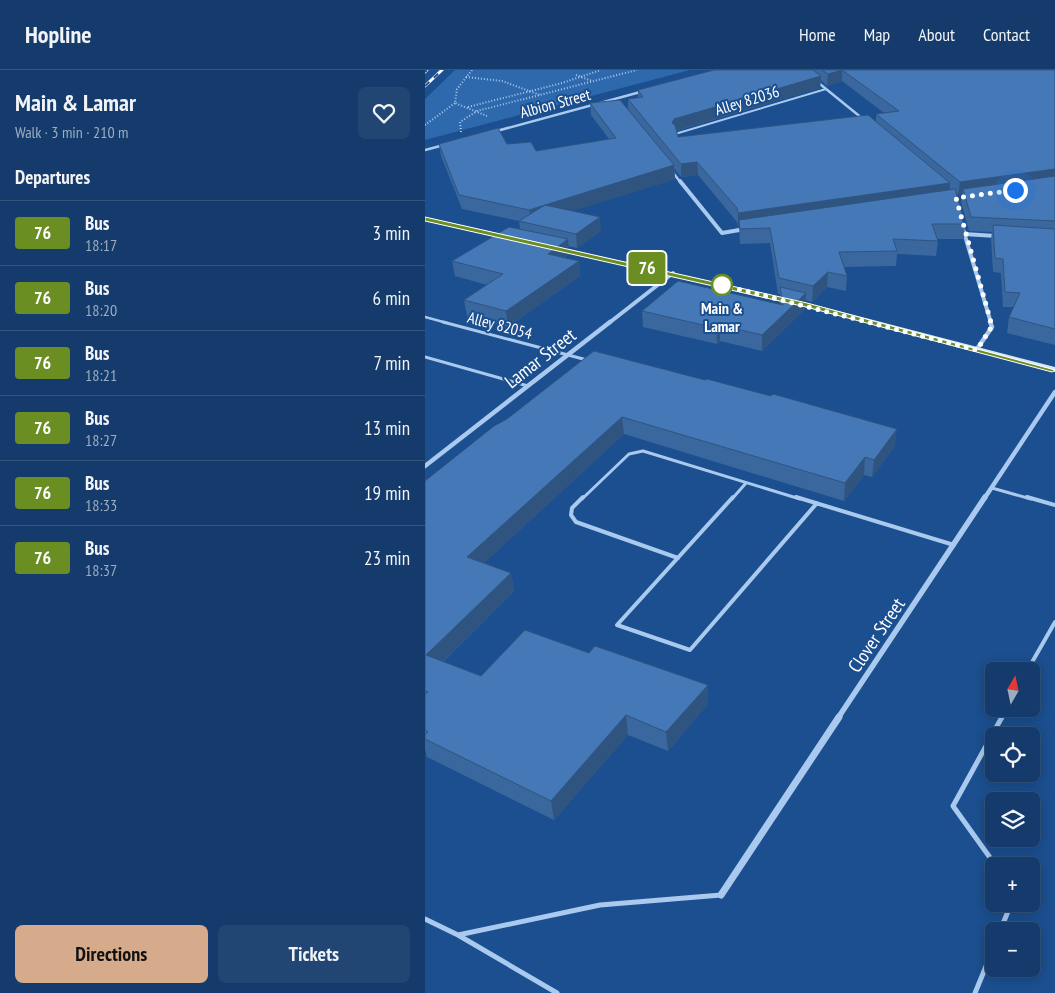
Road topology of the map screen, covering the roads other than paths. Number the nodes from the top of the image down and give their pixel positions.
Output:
1 (811, 76) edge
2 (653, 88) edge
3 (826, 89) junction
4 (615, 99) junction
5 (621, 106) edge
6 (864, 121) edge
7 (491, 132) edge
8 (675, 134) edge
9 (447, 144) edge
10 (425, 150) edge
11 (668, 166) edge
12 (425, 219) edge
13 (962, 225) edge
14 (751, 228) edge
15 (964, 234) junction
16 (1001, 236) edge
17 (515, 239) edge
18 (543, 245) edge
19 (673, 273) junction
20 (425, 317) edge
21 (977, 350) junction
22 (569, 355) junction
23 (425, 357) edge
24 (591, 361) edge
25 (1055, 370) edge
26 (528, 386) junction
27 (1055, 392) edge
28 (425, 466) edge
29 (746, 483) junction
30 (992, 488) junction
31 (817, 503) junction
32 (1055, 504) edge
33 (954, 544) junction
34 (678, 558) junction
35 (1055, 622) edge
36 (1032, 662) edge
37 (1002, 718) edge
38 (990, 857) edge
39 (721, 895) joint
40 (425, 919) edge
41 (459, 935) junction
42 (985, 968) edge
43 (557, 993) edge
44 (975, 993) edge

1 - 3 street
2 - 4 street, Albion Street
3 - 6 street
3 - 8 lane, Alley 82036
4 - 5 street
4 - 7 street, Albion Street
9 - 10 street
11 - 14 street
12 - 17 main road
13 - 15 street
15 - 16 street
15 - 21 street
18 - 19 main road
19 - 21 main road
19 - 22 street, Lamar Street
20 - 22 lane, Alley 82054
21 - 25 main road
22 - 24 lane, Alley 82054
22 - 26 street, Lamar Street
23 - 26 lane
26 - 28 street, Lamar Street
27 - 30 street, Clover Street
29 - 31 lane
29 - 34 lane
29 - 34 lane
30 - 32 lane
30 - 33 street, Clover Street
31 - 33 lane
31 - 34 lane
33 - 39 street, Clover Street
35 - 36 lane
37 - 38 lane
39 - 41 lane
40 - 41 lane
41 - 43 lane
42 - 44 lane

